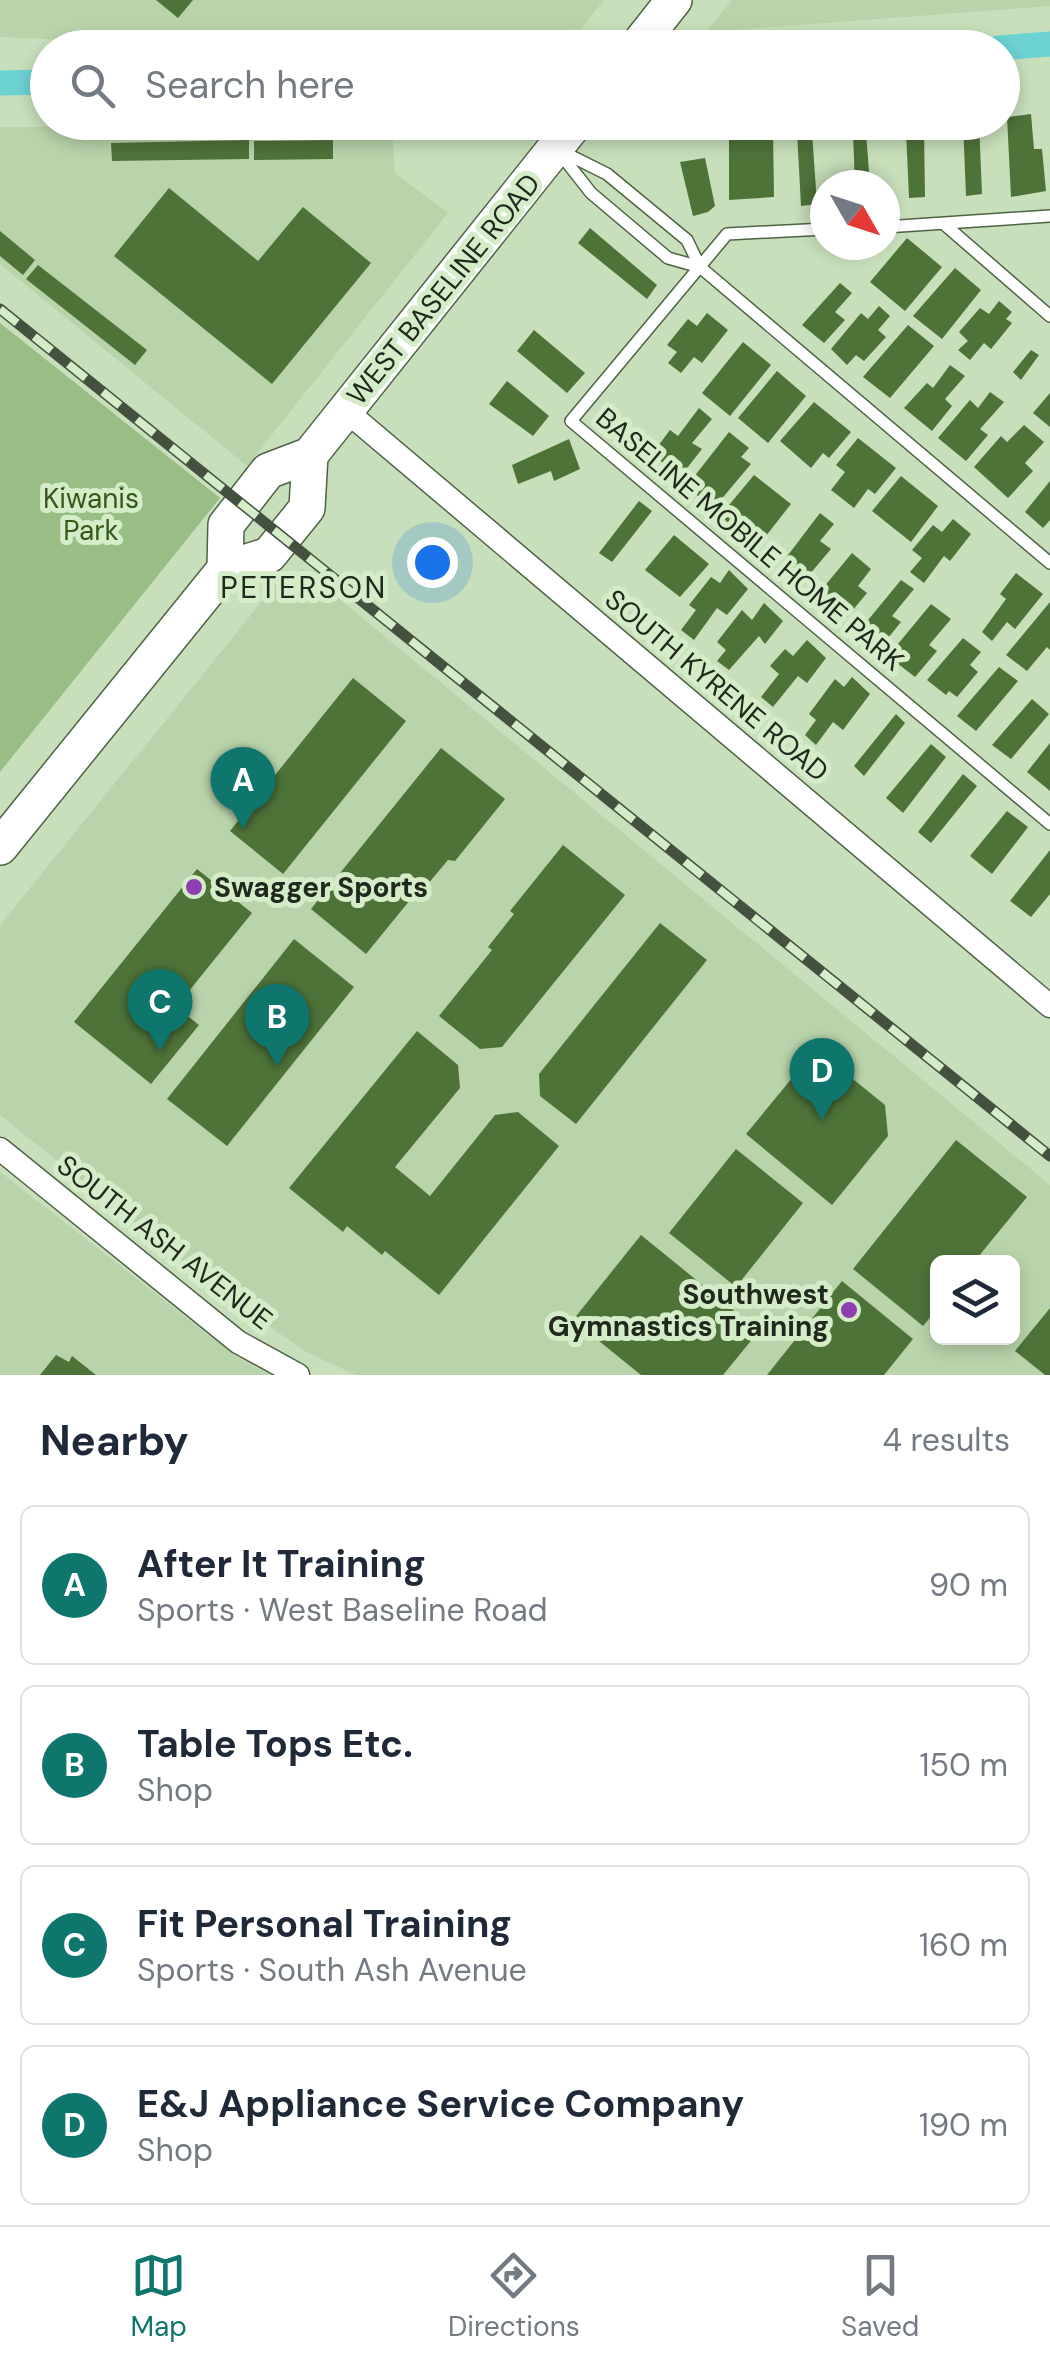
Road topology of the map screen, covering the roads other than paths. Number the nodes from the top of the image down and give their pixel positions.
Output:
1 (674, 0) edge
2 (650, 30) edge
3 (562, 140) edge
4 (568, 140) edge
5 (571, 140) edge
6 (1050, 216) edge
7 (944, 224) junction
8 (900, 226) edge
9 (810, 231) edge
10 (700, 267) junction
11 (1050, 316) edge
12 (345, 410) junction
13 (310, 455) junction
14 (1050, 564) edge
15 (225, 569) junction
16 (1050, 824) edge
17 (0, 847) edge
18 (1050, 1006) edge
19 (0, 1149) edge
20 (298, 1375) edge

1 - 2 main road
3 - 12 main road, WEST BASELINE ROAD
4 - 10 lane
5 - 10 lane
6 - 7 lane
7 - 8 lane
7 - 11 lane
9 - 10 lane, BASELINE MOBILE HOME PARK
10 - 14 lane
10 - 16 lane, BASELINE MOBILE HOME PARK
12 - 13 main road, WEST BASELINE ROAD
12 - 18 street, SOUTH KYRENE ROAD
13 - 15 main road, WEST BASELINE ROAD
13 - 15 main road
15 - 17 main road
19 - 20 street, SOUTH ASH AVENUE

